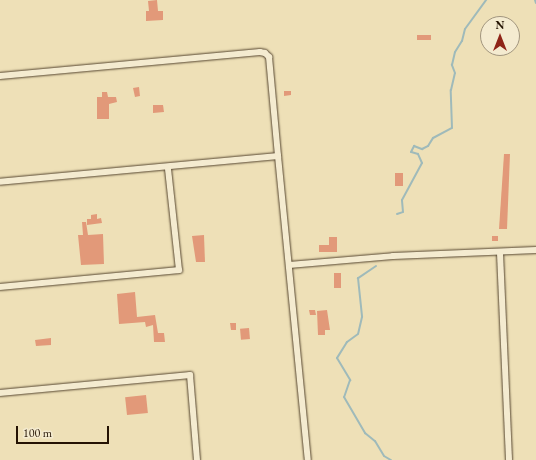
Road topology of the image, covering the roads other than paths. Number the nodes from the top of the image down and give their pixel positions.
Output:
1 (0, 76) edge
2 (278, 156) junction
3 (168, 168) junction
4 (0, 182) edge
5 (536, 250) edge
6 (500, 252) junction
7 (289, 265) junction
8 (0, 288) edge
9 (0, 393) edge
10 (197, 460) edge
11 (308, 460) edge
12 (509, 460) edge

1 - 2 street
2 - 3 street
2 - 7 street
3 - 4 street
3 - 8 street
5 - 6 street
6 - 7 street
6 - 12 street
7 - 11 street
9 - 10 street

